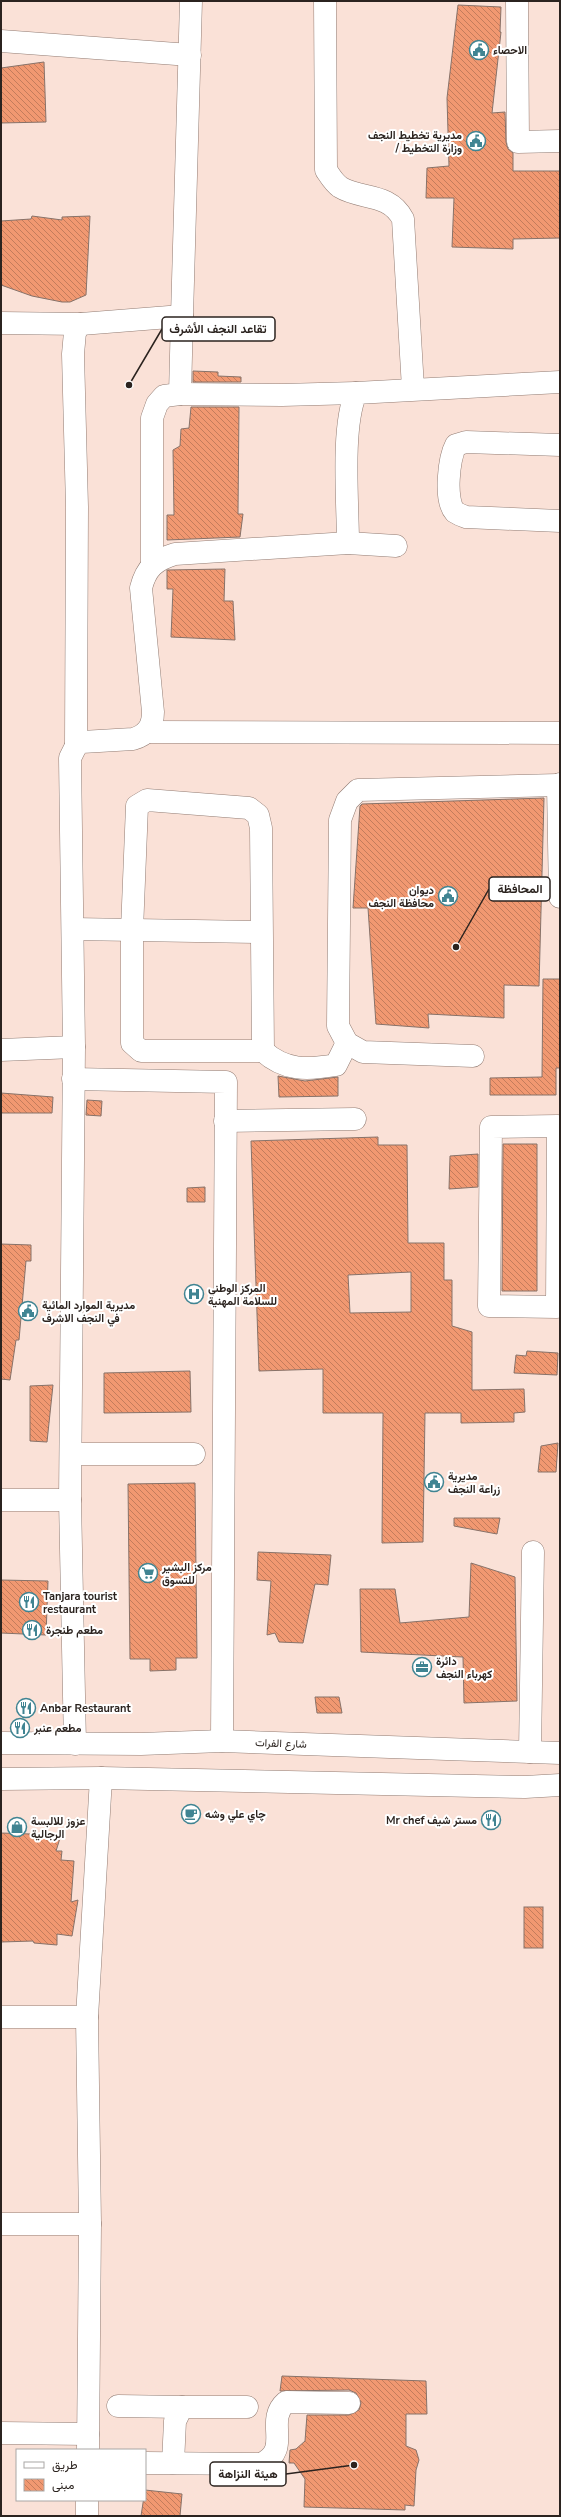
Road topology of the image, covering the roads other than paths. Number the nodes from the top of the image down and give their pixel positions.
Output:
1 (191, 1) edge
2 (325, 1) edge
3 (517, 1) edge
4 (1, 41) edge
5 (190, 55) junction
6 (560, 141) edge
7 (182, 316) junction
8 (1, 323) edge
9 (81, 324) junction
10 (560, 382) edge
11 (413, 388) junction
12 (356, 393) junction
13 (180, 394) junction
14 (560, 445) edge
15 (560, 521) edge
16 (348, 543) junction
17 (396, 546) dead end
18 (152, 565) junction
19 (146, 732) junction
20 (560, 733) edge
21 (76, 746) junction
22 (559, 784) edge
23 (560, 897) edge
24 (74, 929) junction
25 (132, 930) junction
26 (260, 932) junction
27 (347, 1043) junction
28 (74, 1047) junction
29 (1, 1050) edge
30 (263, 1051) junction
31 (473, 1056) dead end
32 (73, 1079) junction
33 (356, 1119) dead end
34 (225, 1121) junction
35 (559, 1170) edge
36 (71, 1454) junction
37 (194, 1454) dead end
38 (1, 1500) edge
39 (70, 1500) junction
40 (533, 1552) dead end
41 (222, 1741) junction
42 (1, 1743) edge
43 (75, 1744) junction
44 (530, 1752) junction
45 (560, 1753) edge
46 (101, 1778) junction
47 (1, 1779) edge
48 (560, 1785) edge
49 (1, 2016) edge
50 (88, 2017) junction
51 (1, 2224) edge
52 (90, 2224) junction
53 (349, 2403) dead end
54 (118, 2406) dead end
55 (182, 2407) junction
56 (248, 2407) dead end
57 (1, 2433) edge
58 (88, 2442) edge
59 (146, 2463) edge
60 (173, 2463) junction
61 (87, 2501) edge
62 (87, 2516) edge

1 - 5 main road
2 - 11 main road
3 - 6 main road
4 - 5 main road
5 - 7 main road
7 - 9 main road
7 - 13 main road
8 - 9 main road
9 - 21 main road
10 - 11 main road
11 - 12 main road
12 - 13 main road
12 - 16 main road
13 - 18 main road
14 - 15 main road
16 - 17 main road
16 - 18 main road
18 - 19 main road
19 - 20 main road
19 - 21 main road
21 - 24 main road
22 - 23 main road
22 - 27 main road
24 - 25 main road
24 - 28 main road
25 - 26 main road
25 - 26 main road
25 - 30 main road
26 - 30 main road
27 - 30 main road
27 - 31 main road
28 - 29 main road
28 - 32 main road
32 - 34 main road
32 - 36 main road
33 - 34 main road
34 - 41 main road
35 - 35 main road
36 - 37 main road
36 - 39 main road
38 - 39 main road
39 - 43 main road
40 - 44 main road
41 - 43 main road, شارع الفرات
41 - 44 main road, شارع الفرات
42 - 43 main road, شارع الفرات
44 - 45 main road, شارع الفرات
46 - 47 main road
46 - 48 main road
46 - 50 main road
49 - 50 main road
50 - 52 main road
51 - 52 main road
52 - 58 main road
53 - 60 main road
54 - 55 main road
55 - 56 main road
55 - 60 main road
57 - 58 main road
59 - 60 main road
61 - 62 main road

